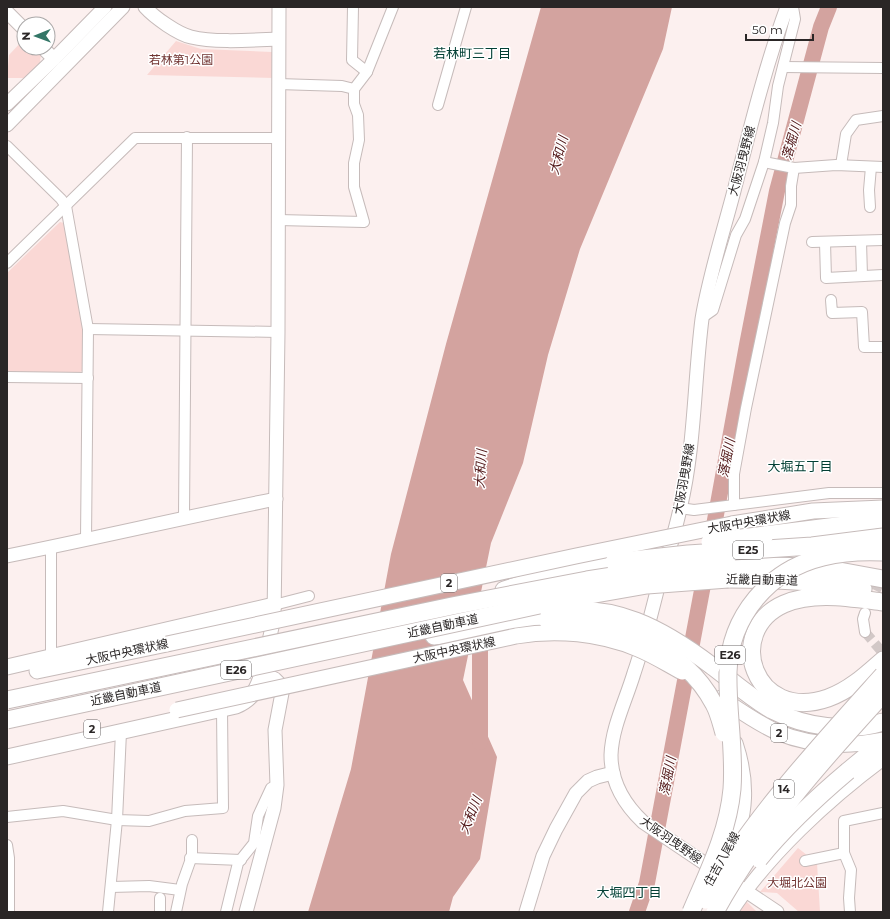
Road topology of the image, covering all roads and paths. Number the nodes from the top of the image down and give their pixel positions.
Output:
1 (105, 7) edge
2 (123, 7) edge
3 (145, 7) edge
4 (279, 7) edge
5 (353, 7) edge
6 (393, 7) edge
7 (466, 7) edge
8 (787, 7) edge
9 (793, 7) edge
10 (7, 12) edge
11 (16, 21) edge
12 (278, 39) junction
13 (51, 56) edge
14 (54, 59) junction
15 (788, 67) junction
16 (883, 68) edge
17 (368, 72) junction
18 (278, 84) junction
19 (354, 89) junction
20 (7, 104) edge
21 (438, 105) dead end
22 (883, 116) edge
23 (7, 125) edge
24 (187, 137) junction
25 (279, 138) junction
26 (7, 146) edge
27 (764, 162) junction
28 (841, 165) junction
29 (871, 167) junction
30 (883, 167) edge
31 (794, 168) junction
32 (66, 206) junction
33 (870, 207) dead end
34 (278, 220) junction
35 (883, 240) edge
36 (860, 241) junction
37 (812, 242) dead end
38 (825, 242) junction
39 (7, 264) edge
40 (883, 275) edge
41 (862, 276) junction
42 (831, 300) dead end
43 (703, 317) junction
44 (88, 329) junction
45 (186, 329) junction
46 (278, 332) junction
47 (883, 347) edge
48 (7, 377) edge
49 (88, 378) junction
50 (883, 493) edge
51 (276, 499) junction
52 (730, 506) junction
53 (680, 508) junction
54 (883, 508) edge
55 (184, 517) junction
56 (883, 518) edge
57 (883, 537) edge
58 (86, 540) junction
59 (51, 547) junction
60 (883, 552) edge
61 (7, 556) edge
62 (614, 562) junction
63 (728, 572) junction
64 (883, 579) edge
65 (883, 593) edge
66 (309, 596) dead end
67 (883, 602) edge
68 (274, 605) junction
69 (452, 606) junction
70 (865, 613) tunnel mouth
71 (865, 632) tunnel mouth
72 (434, 636) junction
73 (51, 657) junction
74 (883, 660) edge
75 (176, 665) junction
76 (7, 667) edge
77 (240, 669) junction
78 (262, 673) junction
79 (883, 675) edge
80 (7, 677) edge
81 (689, 677) junction
82 (7, 693) edge
83 (883, 694) edge
84 (7, 700) edge
85 (64, 708) junction
86 (222, 709) junction
87 (7, 720) edge
88 (883, 722) edge
89 (7, 724) edge
90 (121, 732) junction
91 (883, 741) edge
92 (883, 746) edge
93 (7, 748) edge
94 (7, 757) edge
95 (883, 759) edge
96 (848, 771) junction
97 (613, 773) junction
98 (277, 785) junction
99 (732, 789) junction
100 (883, 813) edge
101 (7, 817) edge
102 (118, 820) junction
103 (192, 840) dead end
104 (7, 845) edge
105 (844, 853) junction
106 (190, 858) junction
107 (241, 860) junction
108 (805, 860) dead end
109 (716, 872) junction
110 (8, 874) edge
111 (111, 887) junction
112 (180, 890) junction
113 (744, 891) junction
114 (160, 898) dead end
115 (9, 912) edge
116 (108, 912) edge
117 (160, 912) edge
118 (176, 912) edge
119 (226, 912) edge
120 (246, 912) edge
121 (526, 912) edge
122 (692, 912) edge
123 (698, 912) edge
124 (715, 912) edge
125 (719, 912) edge
126 (731, 912) edge
127 (777, 912) edge
128 (850, 912) edge

1 - 14 street
2 - 23 street
3 - 12 street
4 - 12 street
5 - 17 street
6 - 17 street
7 - 21 street
8 - 43 street, 大阪羽曳野線
9 - 15 street
10 - 11 street
12 - 18 street
13 - 14 street
14 - 20 street
15 - 16 street
15 - 27 street
17 - 19 street
18 - 19 street
18 - 25 street
19 - 34 street
22 - 28 street
24 - 25 street
24 - 32 street
24 - 45 street
25 - 34 street
26 - 32 street
27 - 31 street
27 - 43 street
28 - 29 street
28 - 31 street
29 - 30 street
29 - 33 street
31 - 52 street
32 - 39 street
32 - 44 street
34 - 46 street
35 - 36 street
36 - 38 street
36 - 41 street
37 - 38 street
38 - 41 street
40 - 41 street
42 - 47 street
43 - 53 street, 大阪羽曳野線
44 - 45 street
44 - 49 street
45 - 46 street
45 - 55 street
46 - 51 street
48 - 49 street
49 - 58 street
50 - 52 street
51 - 55 street
51 - 68 street
52 - 53 street
53 - 97 street, 大阪羽曳野線
54 - 80 main road, 大阪中央環状線 / 2, bridge
55 - 58 street
56 - 62 highway, bridge
57 - 62 highway, E25, bridge
58 - 59 street
59 - 61 street
59 - 73 street
60 - 99 highway, E26, bridge
62 - 69 highway, E25, bridge
63 - 64 highway, 近畿自動車道 / E26
63 - 65 highway, 近畿自動車道 / E26
63 - 69 highway, 近畿自動車道 / E26, bridge
63 - 77 highway, 近畿自動車道 / E26, bridge
66 - 68 street
67 - 74 highway
68 - 73 main road
68 - 78 street
69 - 75 highway, 近畿自動車道 / E26, bridge
70 - 71 street
72 - 77 highway, E26, bridge
72 - 88 highway, E26, bridge
72 - 99 highway, E26, bridge
73 - 76 main road
75 - 82 highway, bridge
75 - 84 highway, 近畿自動車道 / E26, bridge
77 - 85 highway, 近畿自動車道 / E26, bridge
78 - 86 main road
78 - 98 street
79 - 123 highway, 14, bridge
81 - 91 main road, 大阪中央環状線 / 2
81 - 93 main road, 大阪中央環状線 / 2, bridge
81 - 109 street, 住吉八尾線
83 - 124 highway, 14, bridge
85 - 87 highway, 近畿自動車道 / E26, bridge
85 - 89 highway, bridge
86 - 90 main road
86 - 102 street
90 - 94 main road
90 - 102 street
91 - 96 highway, 14
92 - 96 highway, 14
95 - 113 street
96 - 125 highway, 14, bridge
97 - 109 street, 大阪羽曳野線
97 - 121 street
98 - 107 street
98 - 120 street
99 - 122 highway, E26, bridge
100 - 105 street
101 - 102 street
102 - 111 street
103 - 106 street
104 - 110 street
105 - 108 street
105 - 128 street
106 - 107 street
106 - 112 street
107 - 119 street
109 - 113 street, 大阪羽曳野線
109 - 122 street, 住吉八尾線
110 - 115 street
111 - 112 street
111 - 116 street
112 - 118 street
113 - 126 street
113 - 127 street, 大阪羽曳野線
114 - 117 street

